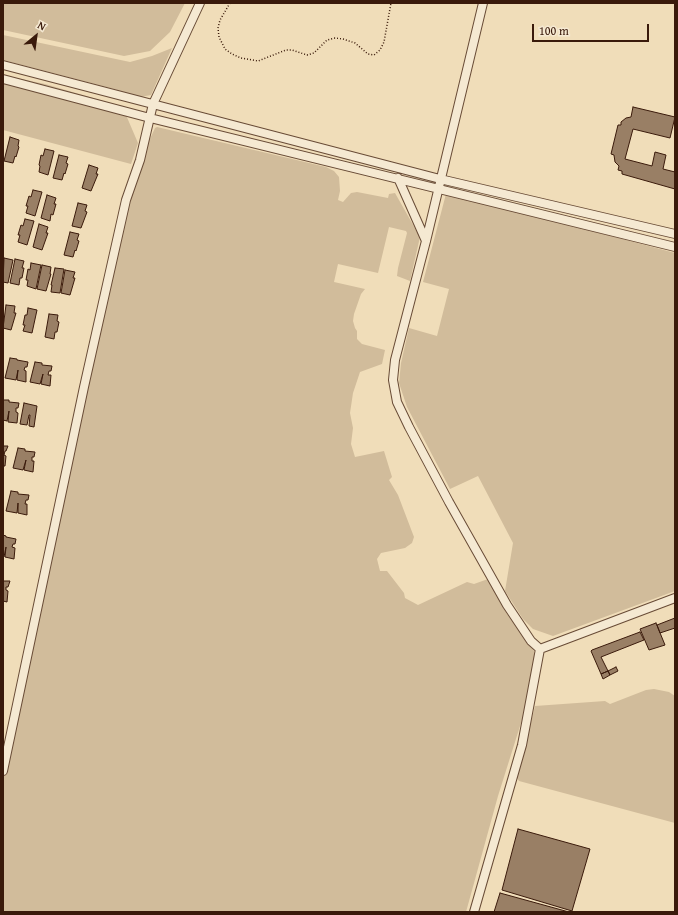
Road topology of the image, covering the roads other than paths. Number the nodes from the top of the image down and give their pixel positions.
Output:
1 (200, 3) edge
2 (483, 3) edge
3 (3, 65) edge
4 (3, 79) edge
5 (153, 104) junction
6 (150, 118) junction
7 (398, 178) junction
8 (440, 179) junction
9 (438, 188) junction
10 (675, 234) edge
11 (426, 241) junction
12 (675, 247) edge
13 (675, 598) edge
14 (540, 649) junction
15 (3, 771) edge
16 (474, 912) edge

1 - 5 street
2 - 8 street
3 - 5 street
4 - 6 street
5 - 6 street
5 - 8 street
6 - 7 street
6 - 15 street
7 - 9 street
7 - 11 street
8 - 9 street
8 - 10 street
9 - 11 street
9 - 12 street
11 - 14 street
13 - 14 street
14 - 16 street

